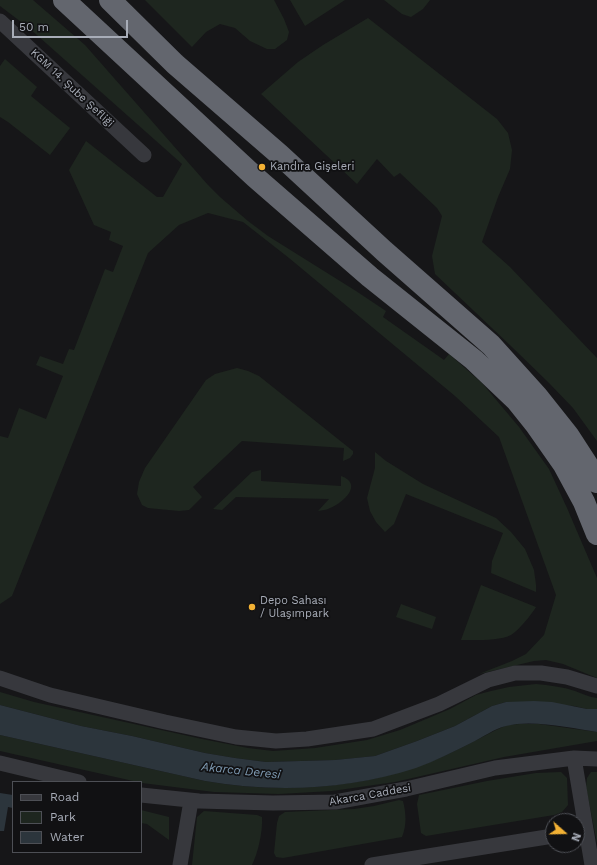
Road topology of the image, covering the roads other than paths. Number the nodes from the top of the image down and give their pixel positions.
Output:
1 (64, 0) edge
2 (110, 0) edge
3 (0, 21) edge
4 (144, 155) dead end
5 (597, 482) edge
6 (597, 534) edge
7 (0, 678) edge
8 (597, 686) edge
9 (574, 758) junction
10 (597, 759) edge
11 (0, 763) edge
12 (75, 781) edge
13 (142, 795) edge
14 (191, 801) junction
15 (579, 813) edge
16 (545, 837) edge
17 (585, 843) edge
18 (180, 865) edge
19 (372, 865) edge
20 (592, 865) edge

1 - 6 highway
2 - 5 highway
3 - 4 street, KGM 14. Şube Şefliği
7 - 8 street
9 - 10 street, Akarca Caddesi
9 - 14 street, Akarca Caddesi
9 - 15 street
11 - 12 street
13 - 14 street, Akarca Caddesi
14 - 18 street
16 - 19 street
17 - 20 street

